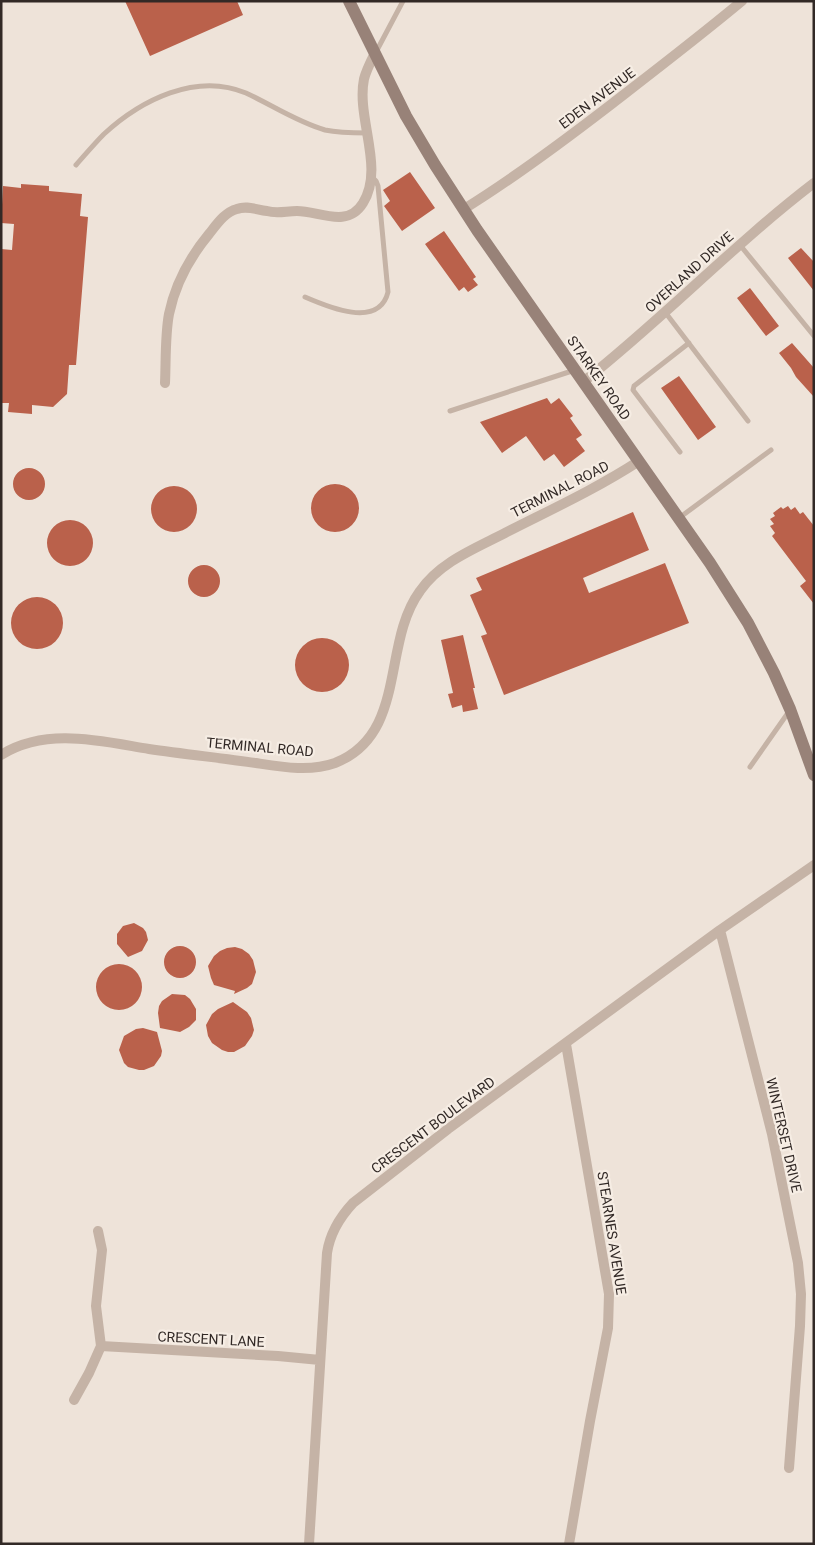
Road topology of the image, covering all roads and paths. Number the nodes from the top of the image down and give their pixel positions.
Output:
1 (349, 1) edge
2 (403, 1) edge
3 (742, 1) edge
4 (374, 55) junction
5 (367, 133) junction
6 (76, 165) dead end
7 (371, 177) junction
8 (814, 183) edge
9 (464, 209) junction
10 (740, 245) junction
11 (305, 297) dead end
12 (666, 312) junction
13 (814, 336) edge
14 (689, 343) junction
15 (576, 370) junction
16 (165, 382) dead end
17 (583, 382) junction
18 (450, 411) dead end
19 (748, 421) dead end
20 (771, 450) dead end
21 (680, 452) dead end
22 (639, 462) junction
23 (679, 519) junction
24 (790, 709) junction
25 (1, 755) edge
26 (750, 767) dead end
27 (814, 775) edge
28 (814, 865) edge
29 (720, 930) junction
30 (566, 1044) junction
31 (98, 1231) dead end
32 (101, 1346) junction
33 (320, 1360) junction
34 (74, 1400) dead end
35 (789, 1468) dead end
36 (309, 1544) edge
37 (568, 1544) edge

1 - 4 main road, STARKEY ROAD
2 - 4 lane
3 - 9 street, EDEN AVENUE
4 - 5 street
4 - 9 main road, STARKEY ROAD
5 - 6 lane
5 - 7 street
7 - 11 lane
7 - 16 street
8 - 10 street, OVERLAND DRIVE
9 - 15 main road, STARKEY ROAD
10 - 12 street, OVERLAND DRIVE
10 - 13 lane
12 - 14 lane
12 - 17 street, OVERLAND DRIVE
14 - 19 lane
14 - 21 lane
15 - 17 main road, STARKEY ROAD
15 - 18 lane
17 - 22 main road, STARKEY ROAD
20 - 23 lane
22 - 23 main road, STARKEY ROAD
22 - 25 street, TERMINAL ROAD
23 - 24 main road, STARKEY ROAD
24 - 26 lane
24 - 27 main road, STARKEY ROAD
28 - 29 street, CRESCENT BOULEVARD
29 - 30 street, CRESCENT BOULEVARD
29 - 35 street, WINTERSET DRIVE
30 - 33 street, CRESCENT BOULEVARD
30 - 37 street, STEARNES AVENUE
31 - 32 street
32 - 33 street, CRESCENT LANE
32 - 34 street
33 - 36 street, CRESCENT BOULEVARD

